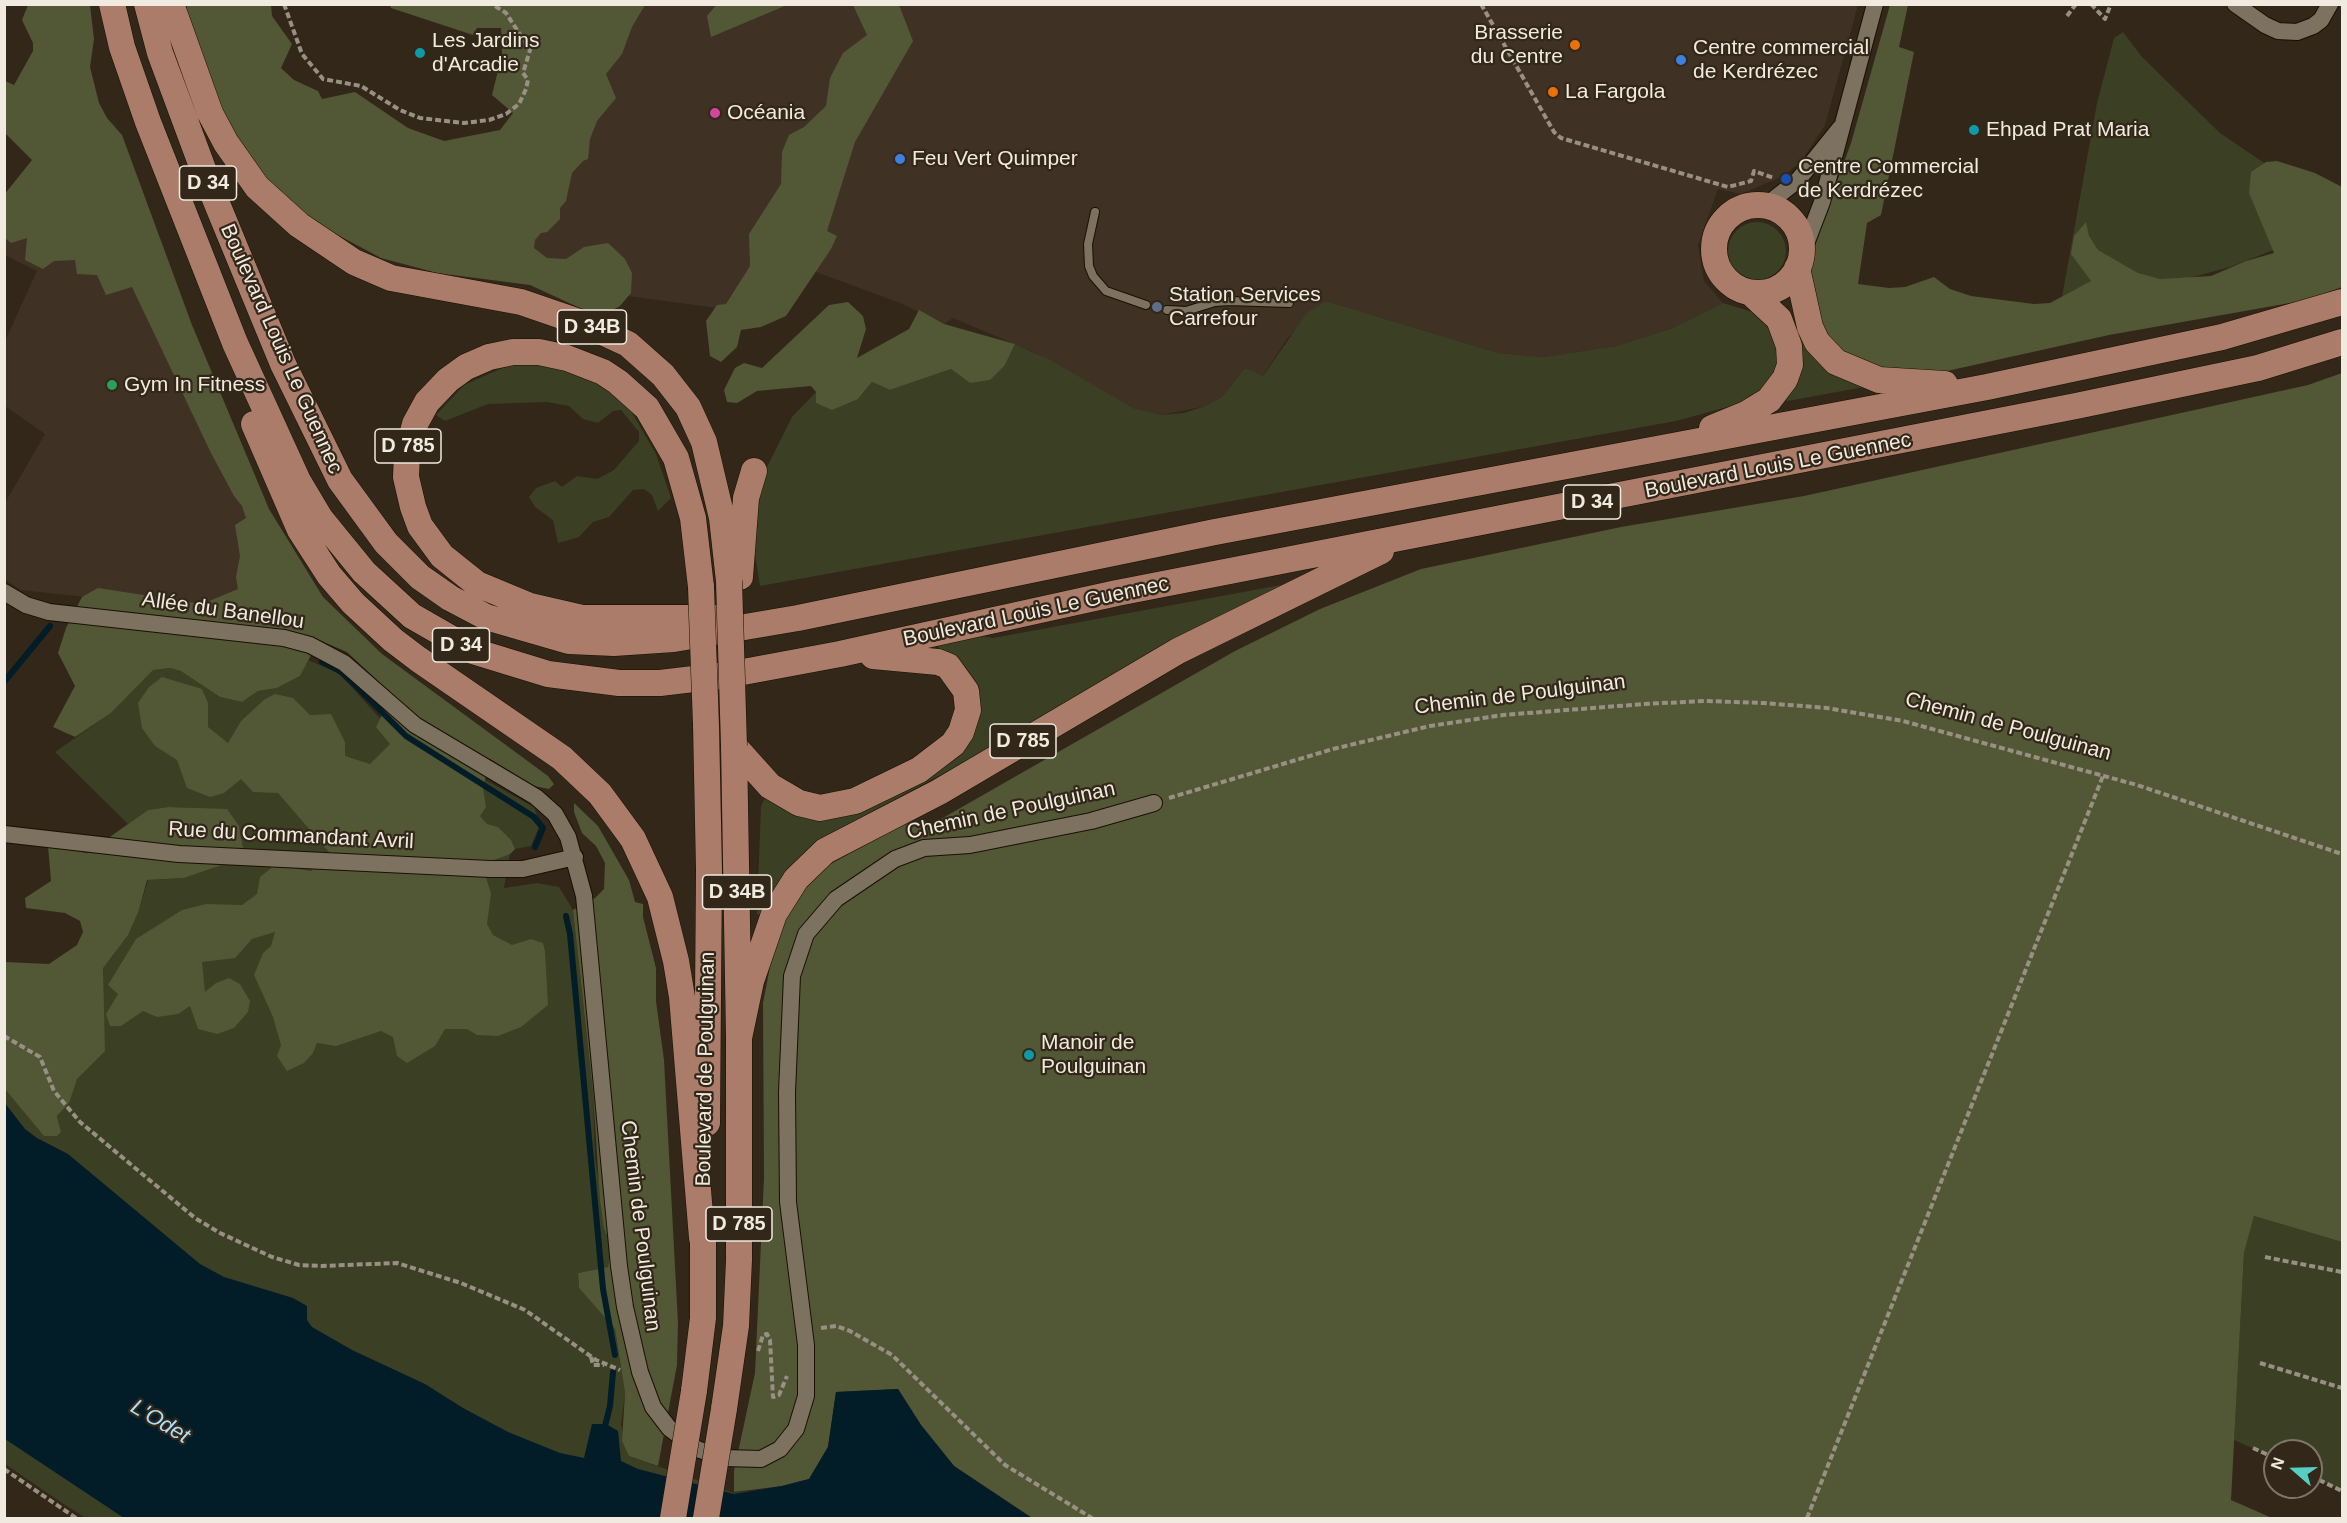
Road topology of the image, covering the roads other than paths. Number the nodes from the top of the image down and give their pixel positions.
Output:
1 (112, 4) edge
2 (147, 4) edge
3 (171, 4) edge
4 (1875, 4) edge
5 (2235, 4) edge
6 (2330, 4) edge
7 (1842, 125) junction
8 (1765, 206) junction
9 (1095, 212) dead end
10 (1799, 263) junction
11 (1751, 293) junction
12 (2343, 302) edge
13 (1289, 303) dead end
14 (1146, 305) dead end
15 (1167, 310) dead end
16 (235, 342) junction
17 (2343, 342) edge
18 (1987, 387) junction
19 (1655, 451) junction
20 (754, 471) dead end
21 (1409, 538) junction
22 (734, 581) junction
23 (4, 592) edge
24 (798, 618) junction
25 (840, 654) junction
26 (734, 746) junction
27 (1154, 803) road end
28 (4, 834) edge
29 (575, 857) junction
30 (739, 1038) junction
31 (702, 1238) junction
32 (673, 1518) edge
33 (706, 1518) edge

1 - 16 main road, Boulevard Louis Le Guennec / D 34
2 - 24 main road, Boulevard Louis Le Guennec / D 34
3 - 22 main road, D 34B
4 - 7 street
5 - 6 street
7 - 8 street
7 - 10 street
8 - 10 main road
8 - 11 main road
9 - 14 lane
10 - 11 main road
10 - 18 main road
11 - 19 main road
12 - 18 main road, Boulevard Louis Le Guennec / D 34
13 - 15 lane
16 - 25 main road, Boulevard Louis Le Guennec / D 34
16 - 31 main road
17 - 21 main road, Boulevard Louis Le Guennec / D 34
18 - 19 main road, Boulevard Louis Le Guennec / D 34
19 - 24 main road, Boulevard Louis Le Guennec / D 34
20 - 22 main road
21 - 25 main road, Boulevard Louis Le Guennec / D 34
21 - 30 main road, D 785
22 - 26 main road, D 34B, bridge
23 - 29 street, Allée du Banellou
24 - 31 main road, Boulevard de Poulguinan / D 785, bridge
25 - 26 main road
26 - 30 main road, Boulevard de Poulguinan / D 34B
27 - 29 street, Chemin de Poulguinan
28 - 29 street, Rue du Commandant Avril
30 - 33 main road, Boulevard de Poulguinan / D 785, bridge
31 - 32 main road, Boulevard de Poulguinan / D 785, bridge

